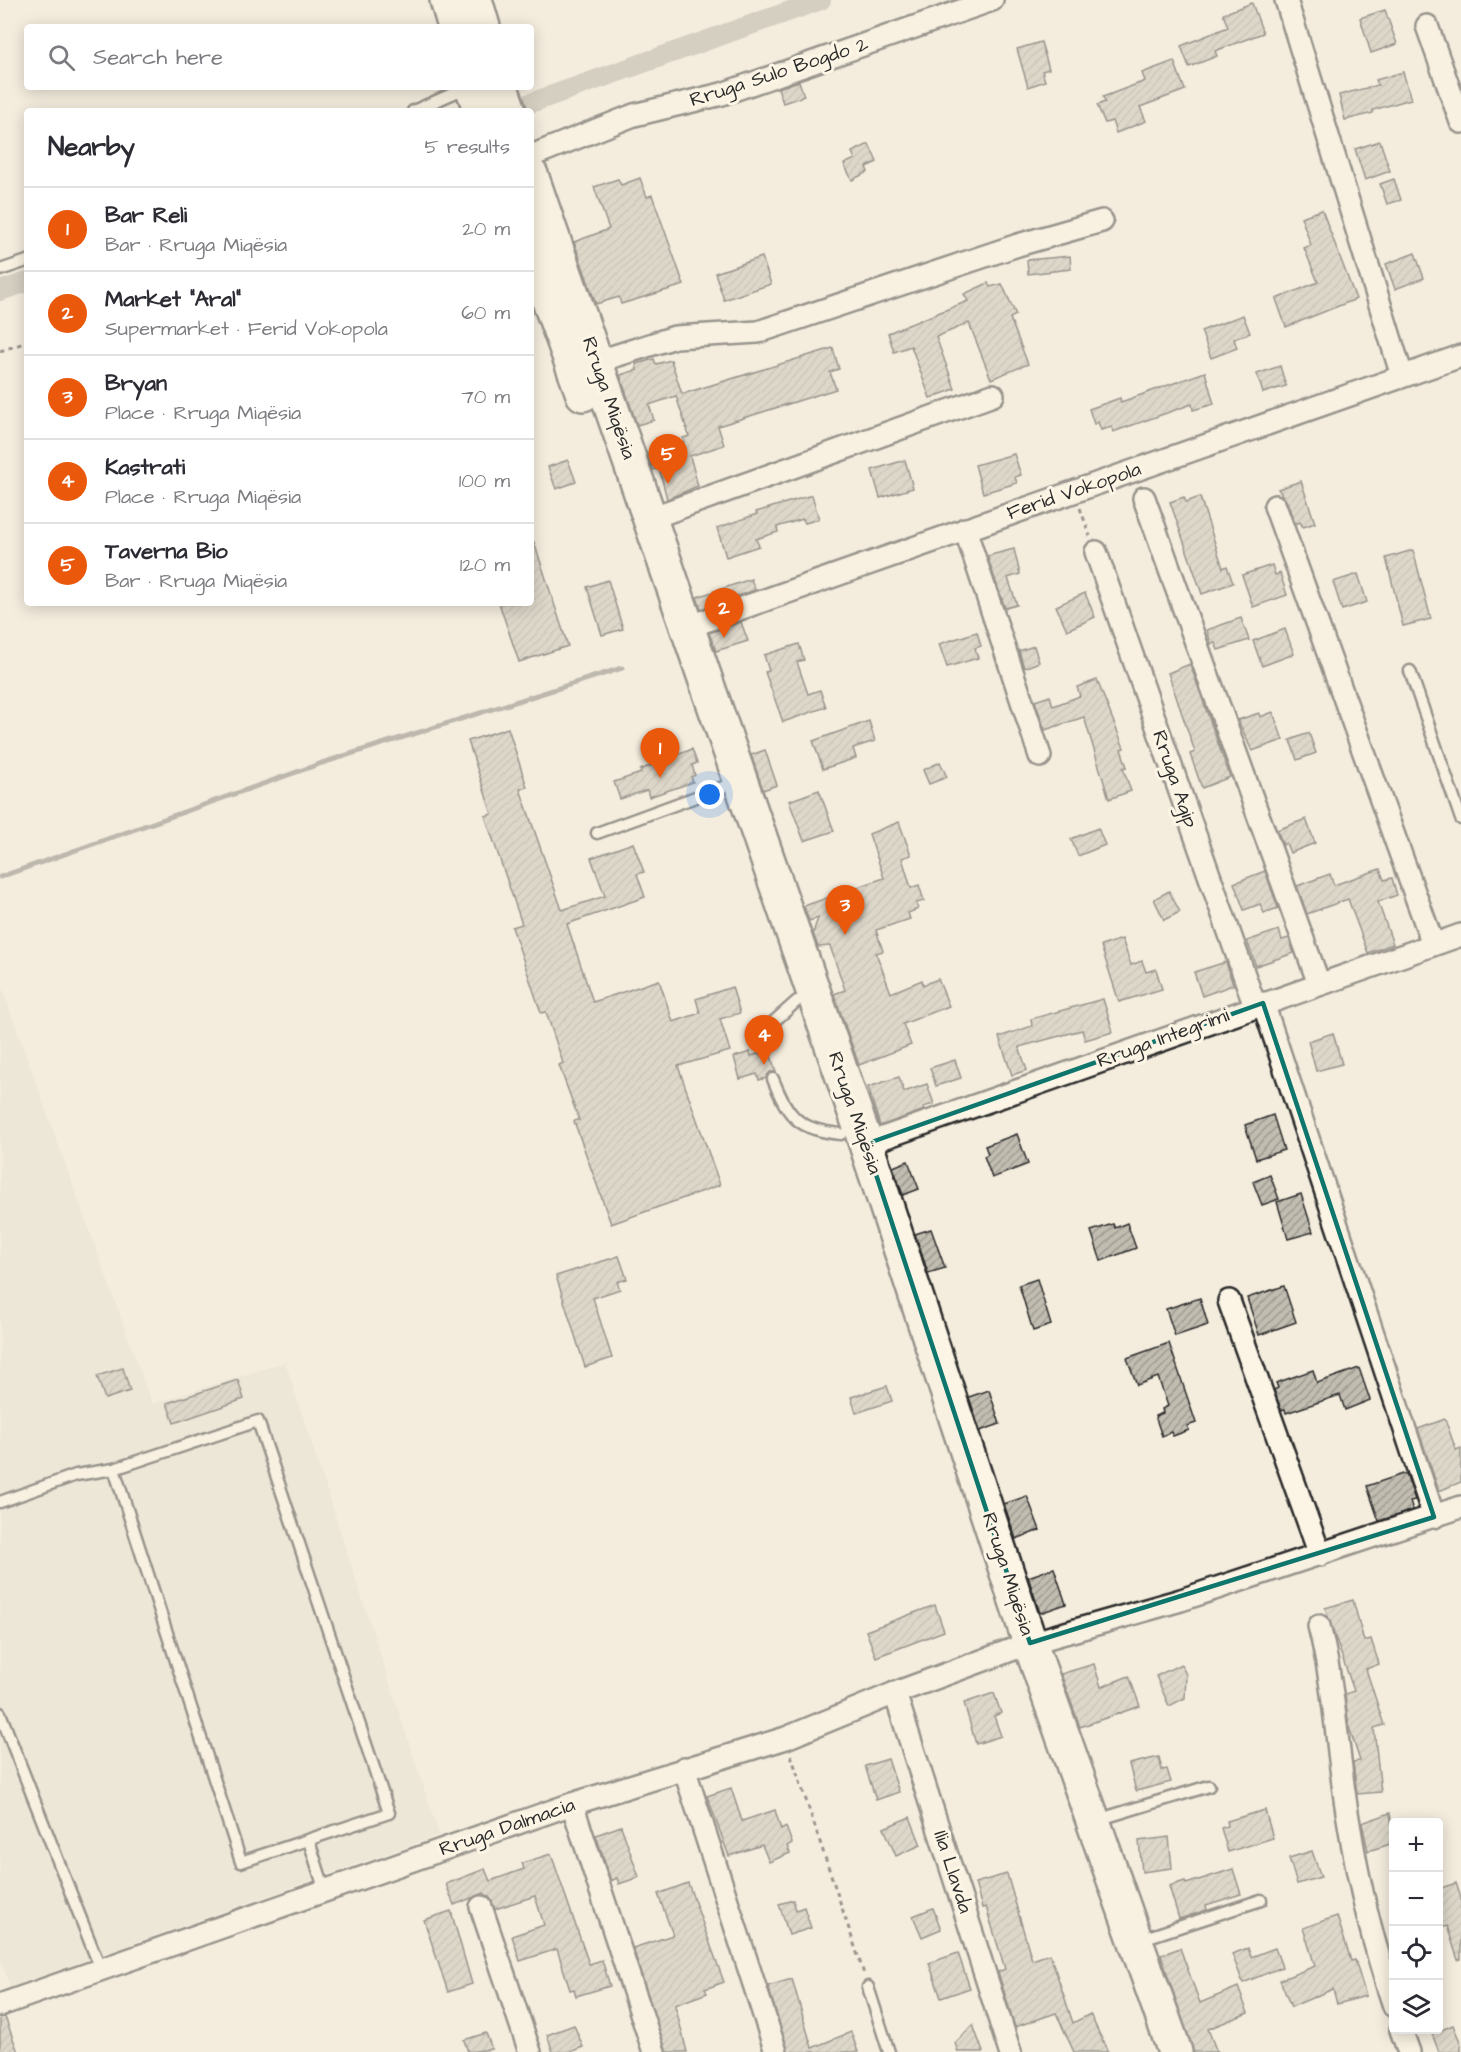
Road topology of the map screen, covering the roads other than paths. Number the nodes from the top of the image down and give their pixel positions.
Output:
1 (447, 0) edge
2 (474, 0) edge
3 (992, 0) edge
4 (1286, 0) edge
5 (453, 24) edge
6 (482, 24) edge
7 (1427, 26) dead end
8 (487, 96) edge
9 (428, 108) edge
10 (1461, 122) edge
11 (534, 155) edge
12 (534, 184) edge
13 (1102, 221) dead end
14 (534, 259) edge
15 (24, 262) edge
16 (0, 270) edge
17 (1461, 356) edge
18 (596, 362) junction
19 (1402, 376) junction
20 (993, 395) dead end
21 (1144, 498) dead end
22 (1275, 506) dead end
23 (651, 518) junction
24 (965, 530) junction
25 (1096, 552) road end
26 (688, 627) junction
27 (1410, 671) dead end
28 (1040, 756) dead end
29 (723, 787) junction
30 (1461, 819) edge
31 (597, 833) dead end
32 (1461, 935) edge
33 (1433, 944) junction
34 (1320, 984) junction
35 (797, 1001) junction
36 (1259, 1005) junction
37 (764, 1049) dead end
38 (773, 1079) dead end
39 (854, 1139) junction
40 (1229, 1301) dead end
41 (114, 1469) junction
42 (0, 1502) edge
43 (1461, 1507) edge
44 (1434, 1517) junction
45 (1320, 1555) junction
46 (1319, 1626) dead end
47 (1022, 1647) junction
48 (895, 1693) junction
49 (0, 1713) edge
50 (684, 1768) junction
51 (1209, 1786) dead end
52 (572, 1804) junction
53 (1094, 1821) junction
54 (309, 1841) junction
55 (325, 1891) junction
56 (1261, 1900) dead end
57 (481, 1907) dead end
58 (1136, 1941) junction
59 (101, 1970) junction
60 (868, 1987) road end
61 (1389, 1992) edge
62 (0, 2005) edge
63 (1402, 2034) edge
64 (530, 2052) edge
65 (654, 2052) edge
66 (776, 2052) edge
67 (889, 2052) edge
68 (1010, 2052) edge
69 (1155, 2052) edge
70 (1175, 2052) edge
71 (1409, 2052) edge

1 - 5 main road
2 - 6 main road
3 - 11 street, Rruga Sulo Bogdo 2
4 - 19 street
7 - 10 street
8 - 9 lane
12 - 18 main road, Rruga Miqësia
13 - 18 street
14 - 29 main road, Rruga Miqësia
15 - 16 lane
17 - 19 street, Ferid Vokopola
18 - 23 main road, Rruga Miqësia
19 - 24 street, Ferid Vokopola
20 - 23 street
21 - 34 street
22 - 33 street
23 - 26 main road, Rruga Miqësia
24 - 26 street, Ferid Vokopola
24 - 28 street
25 - 36 street, Rruga Agip
26 - 39 main road, Rruga Miqësia
27 - 30 lane
29 - 31 lane
29 - 35 main road, Rruga Miqësia
32 - 33 street, Rruga Integrimi
33 - 34 street, Rruga Integrimi
34 - 36 street, Rruga Integrimi
35 - 37 lane
35 - 39 main road, Rruga Miqësia
36 - 39 street, Rruga Integrimi
36 - 44 street, Rruga Agip
38 - 39 lane
39 - 47 main road, Rruga Miqësia
40 - 45 street
41 - 42 lane
41 - 54 lane
41 - 54 lane
43 - 44 street, Rruga Dalmacia
44 - 45 street, Rruga Dalmacia
45 - 47 street, Rruga Dalmacia
46 - 61 street
47 - 48 street, Rruga Dalmacia
47 - 53 main road, Rruga Miqësia
47 - 69 main road, Rruga Miqësia
48 - 50 street, Rruga Dalmacia
48 - 68 street, Ilia Llavda
49 - 59 lane
50 - 52 street, Rruga Dalmacia
50 - 66 street
51 - 53 lane
52 - 55 street, Rruga Dalmacia
52 - 65 street
53 - 58 main road, Rruga Miqësia
54 - 55 lane
55 - 59 street, Rruga Dalmacia
56 - 58 lane
57 - 64 street
58 - 70 main road, Rruga Miqësia
59 - 62 street, Rruga Dalmacia
60 - 67 lane
63 - 71 street

